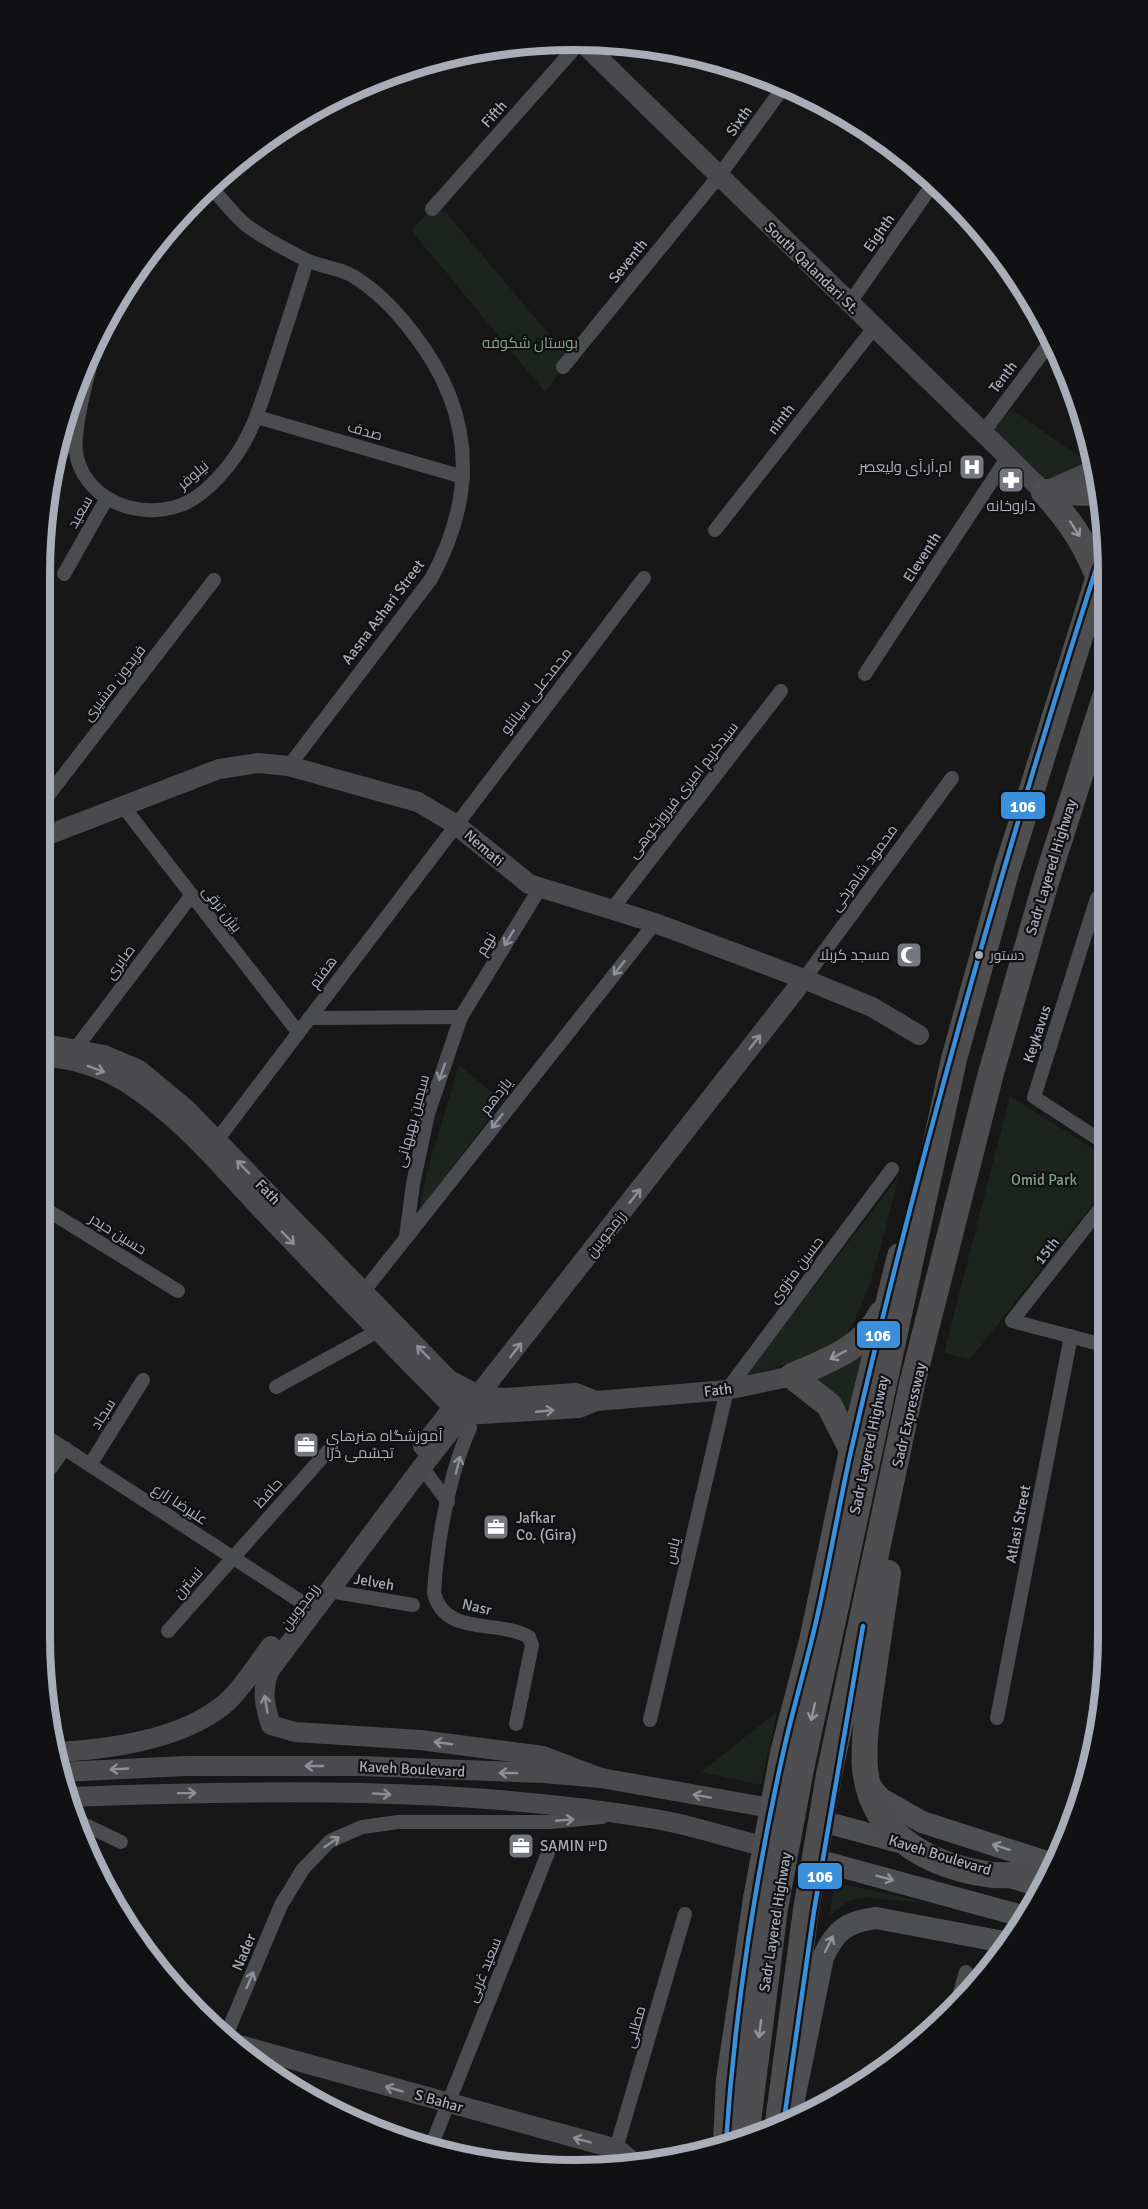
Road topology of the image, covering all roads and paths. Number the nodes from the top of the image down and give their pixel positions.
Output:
1 (573, 50) edge
2 (591, 50) edge
3 (780, 92) edge
4 (719, 176) junction
5 (930, 189) edge
6 (216, 191) edge
7 (432, 209) dead end
8 (307, 261) junction
9 (849, 304) junction
10 (874, 328) junction
11 (1047, 347) edge
12 (563, 367) dead end
13 (91, 369) edge
14 (257, 417) junction
15 (982, 434) junction
16 (1007, 458) junction
17 (1088, 472) edge
18 (463, 477) junction
19 (1044, 492) junction
20 (1092, 493) edge
21 (107, 498) junction
22 (715, 530) dead end
23 (1098, 561) edge
24 (1098, 571) edge
25 (1098, 571) edge
26 (64, 574) dead end
27 (644, 578) dead end
28 (214, 580) dead end
29 (865, 674) dead end
30 (781, 691) dead end
31 (1098, 719) edge
32 (1098, 740) edge
33 (289, 766) junction
34 (952, 778) dead end
35 (50, 793) edge
36 (122, 805) junction
37 (455, 824) junction
38 (50, 834) edge
39 (540, 888) junction
40 (191, 896) junction
41 (1097, 898) dead end
42 (612, 909) junction
43 (655, 922) junction
44 (804, 979) junction
45 (309, 1017) junction
46 (461, 1017) junction
47 (298, 1032) junction
48 (919, 1035) dead end
49 (50, 1047) edge
50 (71, 1054) junction
51 (50, 1056) edge
52 (1098, 1139) edge
53 (212, 1146) junction
54 (892, 1169) dead end
55 (50, 1211) edge
56 (1098, 1211) edge
57 (406, 1237) junction
58 (178, 1291) dead end
59 (358, 1298) junction
60 (889, 1298) junction
61 (378, 1331) junction
62 (1071, 1336) junction
63 (1098, 1344) edge
64 (792, 1376) junction
65 (143, 1380) dead end
66 (912, 1384) junction
67 (276, 1387) dead end
68 (727, 1390) junction
69 (473, 1394) junction
70 (596, 1401) junction
71 (463, 1417) junction
72 (50, 1439) edge
73 (64, 1448) junction
74 (852, 1450) junction
75 (328, 1451) dead end
76 (90, 1465) junction
77 (422, 1467) junction
78 (50, 1468) edge
79 (448, 1502) junction
80 (233, 1558) junction
81 (329, 1591) junction
82 (413, 1605) dead end
83 (309, 1606) junction
84 (168, 1631) dead end
85 (856, 1656) junction
86 (997, 1718) dead end
87 (650, 1720) dead end
88 (516, 1724) dead end
89 (63, 1752) edge
90 (67, 1772) edge
91 (602, 1778) junction
92 (75, 1797) edge
93 (759, 1806) dead end
94 (626, 1815) junction
95 (85, 1825) edge
96 (836, 1825) dead end
97 (121, 1842) dead end
98 (752, 1843) dead end
99 (550, 1848) dead end
100 (1046, 1862) edge
101 (828, 1863) dead end
102 (1042, 1871) edge
103 (1035, 1885) edge
104 (685, 1914) dead end
105 (1017, 1915) edge
106 (999, 1941) edge
107 (966, 1972) dead end
108 (961, 1989) edge
109 (229, 2030) edge
110 (252, 2048) edge
111 (729, 2080) junction
112 (448, 2104) junction
113 (791, 2112) edge
114 (785, 2115) edge
115 (779, 2118) edge
116 (747, 2131) edge
117 (726, 2137) edge
118 (722, 2138) edge
119 (433, 2141) edge
120 (617, 2149) junction
121 (626, 2156) edge
122 (614, 2157) edge

1 - 7 street, Fifth
2 - 4 street, South Qalandari St.
3 - 4 street, Sixth
4 - 9 street, South Qalandari St.
4 - 12 street, Seventh
5 - 9 street, Eighth
6 - 8 street, Aasna Ashari Street
8 - 14 street, نیلوفر
8 - 18 street, Aasna Ashari Street
9 - 10 street, South Qalandari St.
10 - 15 street, South Qalandari St.
10 - 22 street, ninth
11 - 15 street, Tenth
13 - 21 street, نیلوفر
14 - 18 street, صدف
14 - 21 street, نیلوفر
15 - 16 street, South Qalandari St.
16 - 19 street, South Qalandari St.
16 - 29 street, Eleventh
17 - 19 street
18 - 33 street, Aasna Ashari Street
19 - 20 highway
19 -> 23 highway
21 - 26 street, سعید
24 - 60 highway
25 -> 116 highway, Sadr Layered Highway, bridge
27 - 37 street, محمدعلی سپانلو
28 - 35 street, فریدون مشیری
30 - 42 street, سیدکریم امیری فیروزکوهی
31 - 66 highway, Sadr Layered Highway, bridge
32 - 85 highway, Sadr Expressway
33 - 36 street, Nemati
33 - 37 street, Nemati
34 - 44 street, محمود شاهرخی
36 - 38 street, Nemati
36 - 40 street, بیژن ترقی
37 - 39 street, Nemati
37 - 45 street, هفتم
39 - 42 street, Nemati
39 -> 46 street, نهم
40 - 47 street, بیژن ترقی
40 - 50 street, صابری
41 - 52 street, Keykavus
42 - 43 street, Nemati
43 - 44 street, Nemati
43 -> 57 street, یازدهم
44 - 48 street, Nemati
69 -> 44 street, رزمجوبین
45 - 46 street
45 - 47 street, هفتم
46 -> 57 street, سیمین بهبهانی
47 - 53 street, هفتم
49 - 50 street, Fath
50 - 51 street, Fath
50 - 53 street, Fath
53 - 59 street, Fath
54 - 68 street, حسین منزوی
55 - 58 street, حسین حیدر
56 - 62 street, 15th
57 - 59 street, یازدهم
59 - 61 street, Fath
69 -> 59 street, Fath
60 -> 64 highway
60 - 74 highway
61 - 67 street
61 - 71 street, Fath
62 - 63 street
62 - 86 street, Atlasi Street
64 - 68 street, Fath
64 - 74 highway
65 - 76 street, سجاد
66 - 102 highway, bridge
66 - 115 highway, Sadr Layered Highway, bridge
68 - 70 street, Fath
68 - 87 street, یاس
69 - 70 street
69 - 71 street, رزمجوبین
71 -> 70 street, Fath
71 - 77 street, رزمجوبین
79 -> 71 street, Nasr
71 - 83 street, رزمجوبین
72 - 73 street, علیرضا زارع
73 - 76 street, علیرضا زارع
73 - 78 street
74 - 111 highway, bridge
75 - 80 street, حافظ
76 - 80 street, علیرضا زارع
77 - 79 street
77 - 81 street, رزمجوبین
79 - 88 street, Nasr
80 - 83 street, علیرضا زارع
80 - 84 street, نسترن
81 - 82 street, Jelveh
81 - 83 street, رزمجوبین
83 - 89 street, رزمجوبین
91 -> 83 street, رزمجوبین
100 -> 85 main road
85 - 114 highway, Sadr Expressway
91 -> 90 street, Kaveh Boulevard
93 -> 91 street, Kaveh Boulevard
92 -> 94 street, Kaveh Boulevard
94 - 98 street, Kaveh Boulevard
109 -> 94 street, Nader
95 - 97 street
96 - 103 main road, Kaveh Boulevard
99 - 112 street, سعید غربی
101 -> 105 main road
104 - 120 street, مطلبی
113 -> 106 main road
107 - 108 street
112 -> 110 street, S Bahar
111 - 117 highway
111 - 118 street
112 - 119 street, سعید غربی
120 -> 112 street, S Bahar
120 - 121 street, S Bahar
120 - 122 street, مطلبی

